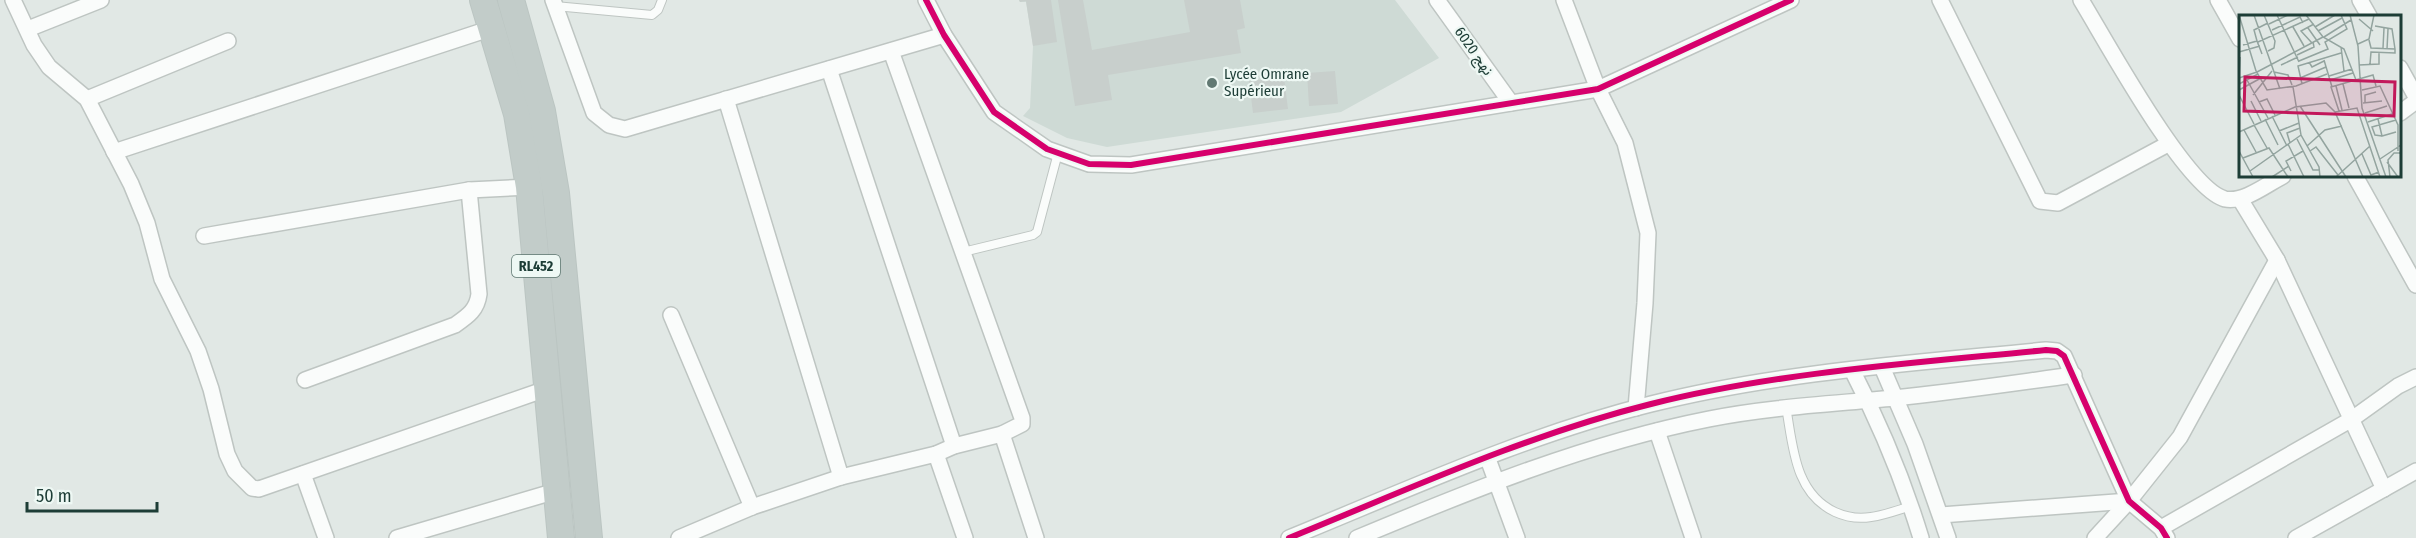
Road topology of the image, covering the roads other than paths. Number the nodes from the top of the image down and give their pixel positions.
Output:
1 (12, 0) edge
2 (100, 0) edge
3 (483, 0) edge
4 (511, 0) edge
5 (662, 0) edge
6 (926, 0) edge
7 (1437, 0) edge
8 (1564, 0) edge
9 (1791, 0) edge
10 (1940, 0) edge
11 (2082, 0) edge
12 (2218, 0) edge
13 (2360, 0) edge
14 (554, 3) edge
15 (2368, 15) edge
16 (492, 28) junction
17 (28, 29) junction
18 (944, 35) junction
19 (2239, 36) edge
20 (228, 41) dead end
21 (891, 51) junction
22 (829, 69) junction
23 (2401, 70) edge
24 (1598, 89) junction
25 (2416, 97) edge
26 (87, 99) junction
27 (726, 99) junction
28 (1511, 103) junction
29 (2401, 112) edge
30 (2168, 144) junction
31 (114, 152) junction
32 (1058, 153) junction
33 (2281, 177) edge
34 (2356, 177) edge
35 (529, 187) junction
36 (469, 190) junction
37 (2240, 199) junction
38 (204, 236) dead end
39 (963, 252) junction
40 (2277, 260) junction
41 (2416, 285) edge
42 (670, 315) dead end
43 (1882, 367) junction
44 (1852, 369) junction
45 (2074, 375) junction
46 (2416, 377) edge
47 (305, 380) dead end
48 (546, 389) junction
49 (1895, 398) junction
50 (1868, 400) junction
51 (1786, 407) junction
52 (1636, 408) junction
53 (2352, 418) junction
54 (1657, 431) junction
55 (1002, 434) junction
56 (954, 446) junction
57 (936, 454) junction
58 (1488, 459) junction
59 (2416, 471) edge
60 (303, 474) junction
61 (841, 477) junction
62 (1497, 481) junction
63 (2384, 489) junction
64 (556, 491) junction
65 (2129, 501) junction
66 (1911, 506) junction
67 (752, 507) junction
68 (1941, 515) junction
69 (2164, 533) edge
70 (326, 538) edge
71 (397, 538) edge
72 (561, 538) edge
73 (589, 538) edge
74 (679, 538) edge
75 (965, 538) edge
76 (1036, 538) edge
77 (1289, 538) edge
78 (1357, 538) edge
79 (1517, 538) edge
80 (1693, 538) edge
81 (1921, 538) edge
82 (1948, 538) edge
83 (2095, 538) edge
84 (2296, 538) edge

1 - 17 street
2 - 17 street
3 - 16 highway, RL452
4 - 73 highway, RL452
5 - 14 lane
6 - 18 street
7 - 28 street, نهج 6020
8 - 24 street
9 - 24 street
10 - 30 street
11 - 30 street
12 - 19 street
13 - 15 street
14 - 27 street
16 - 31 street
16 - 35 highway, RL452
17 - 26 street
18 - 21 street
18 - 32 street
20 - 26 street
21 - 22 street
21 - 39 street
22 - 27 street
22 - 56 street
23 - 25 street
24 - 28 street
24 - 52 street
25 - 29 street
26 - 31 street
27 - 61 street
28 - 32 street
30 - 37 street
31 - 60 street
32 - 39 lane
33 - 37 street
34 - 41 street
35 - 36 street
35 - 48 highway, RL452
36 - 38 street
36 - 47 street
37 - 40 street
39 - 55 street
40 - 53 street
40 - 65 street
42 - 67 street
43 - 44 street
43 - 45 street
43 - 49 street
44 - 50 street
44 - 52 street
45 - 49 street
45 - 65 street
46 - 53 street
48 - 60 street
48 - 64 highway, RL452
49 - 50 street
49 - 68 street
50 - 51 street
50 - 66 street
51 - 54 street
51 - 66 lane
52 - 58 street
53 - 63 street
53 - 69 street
54 - 62 street
54 - 80 street
55 - 56 street
55 - 76 street
56 - 57 street
57 - 61 street
57 - 75 street
58 - 62 street
58 - 77 street
59 - 63 street
60 - 70 street
61 - 67 street
62 - 78 street
62 - 79 street
63 - 84 street
64 - 71 street
64 - 72 highway, RL452
65 - 68 street
65 - 69 street
65 - 83 street
66 - 81 street
67 - 74 street
68 - 82 street

